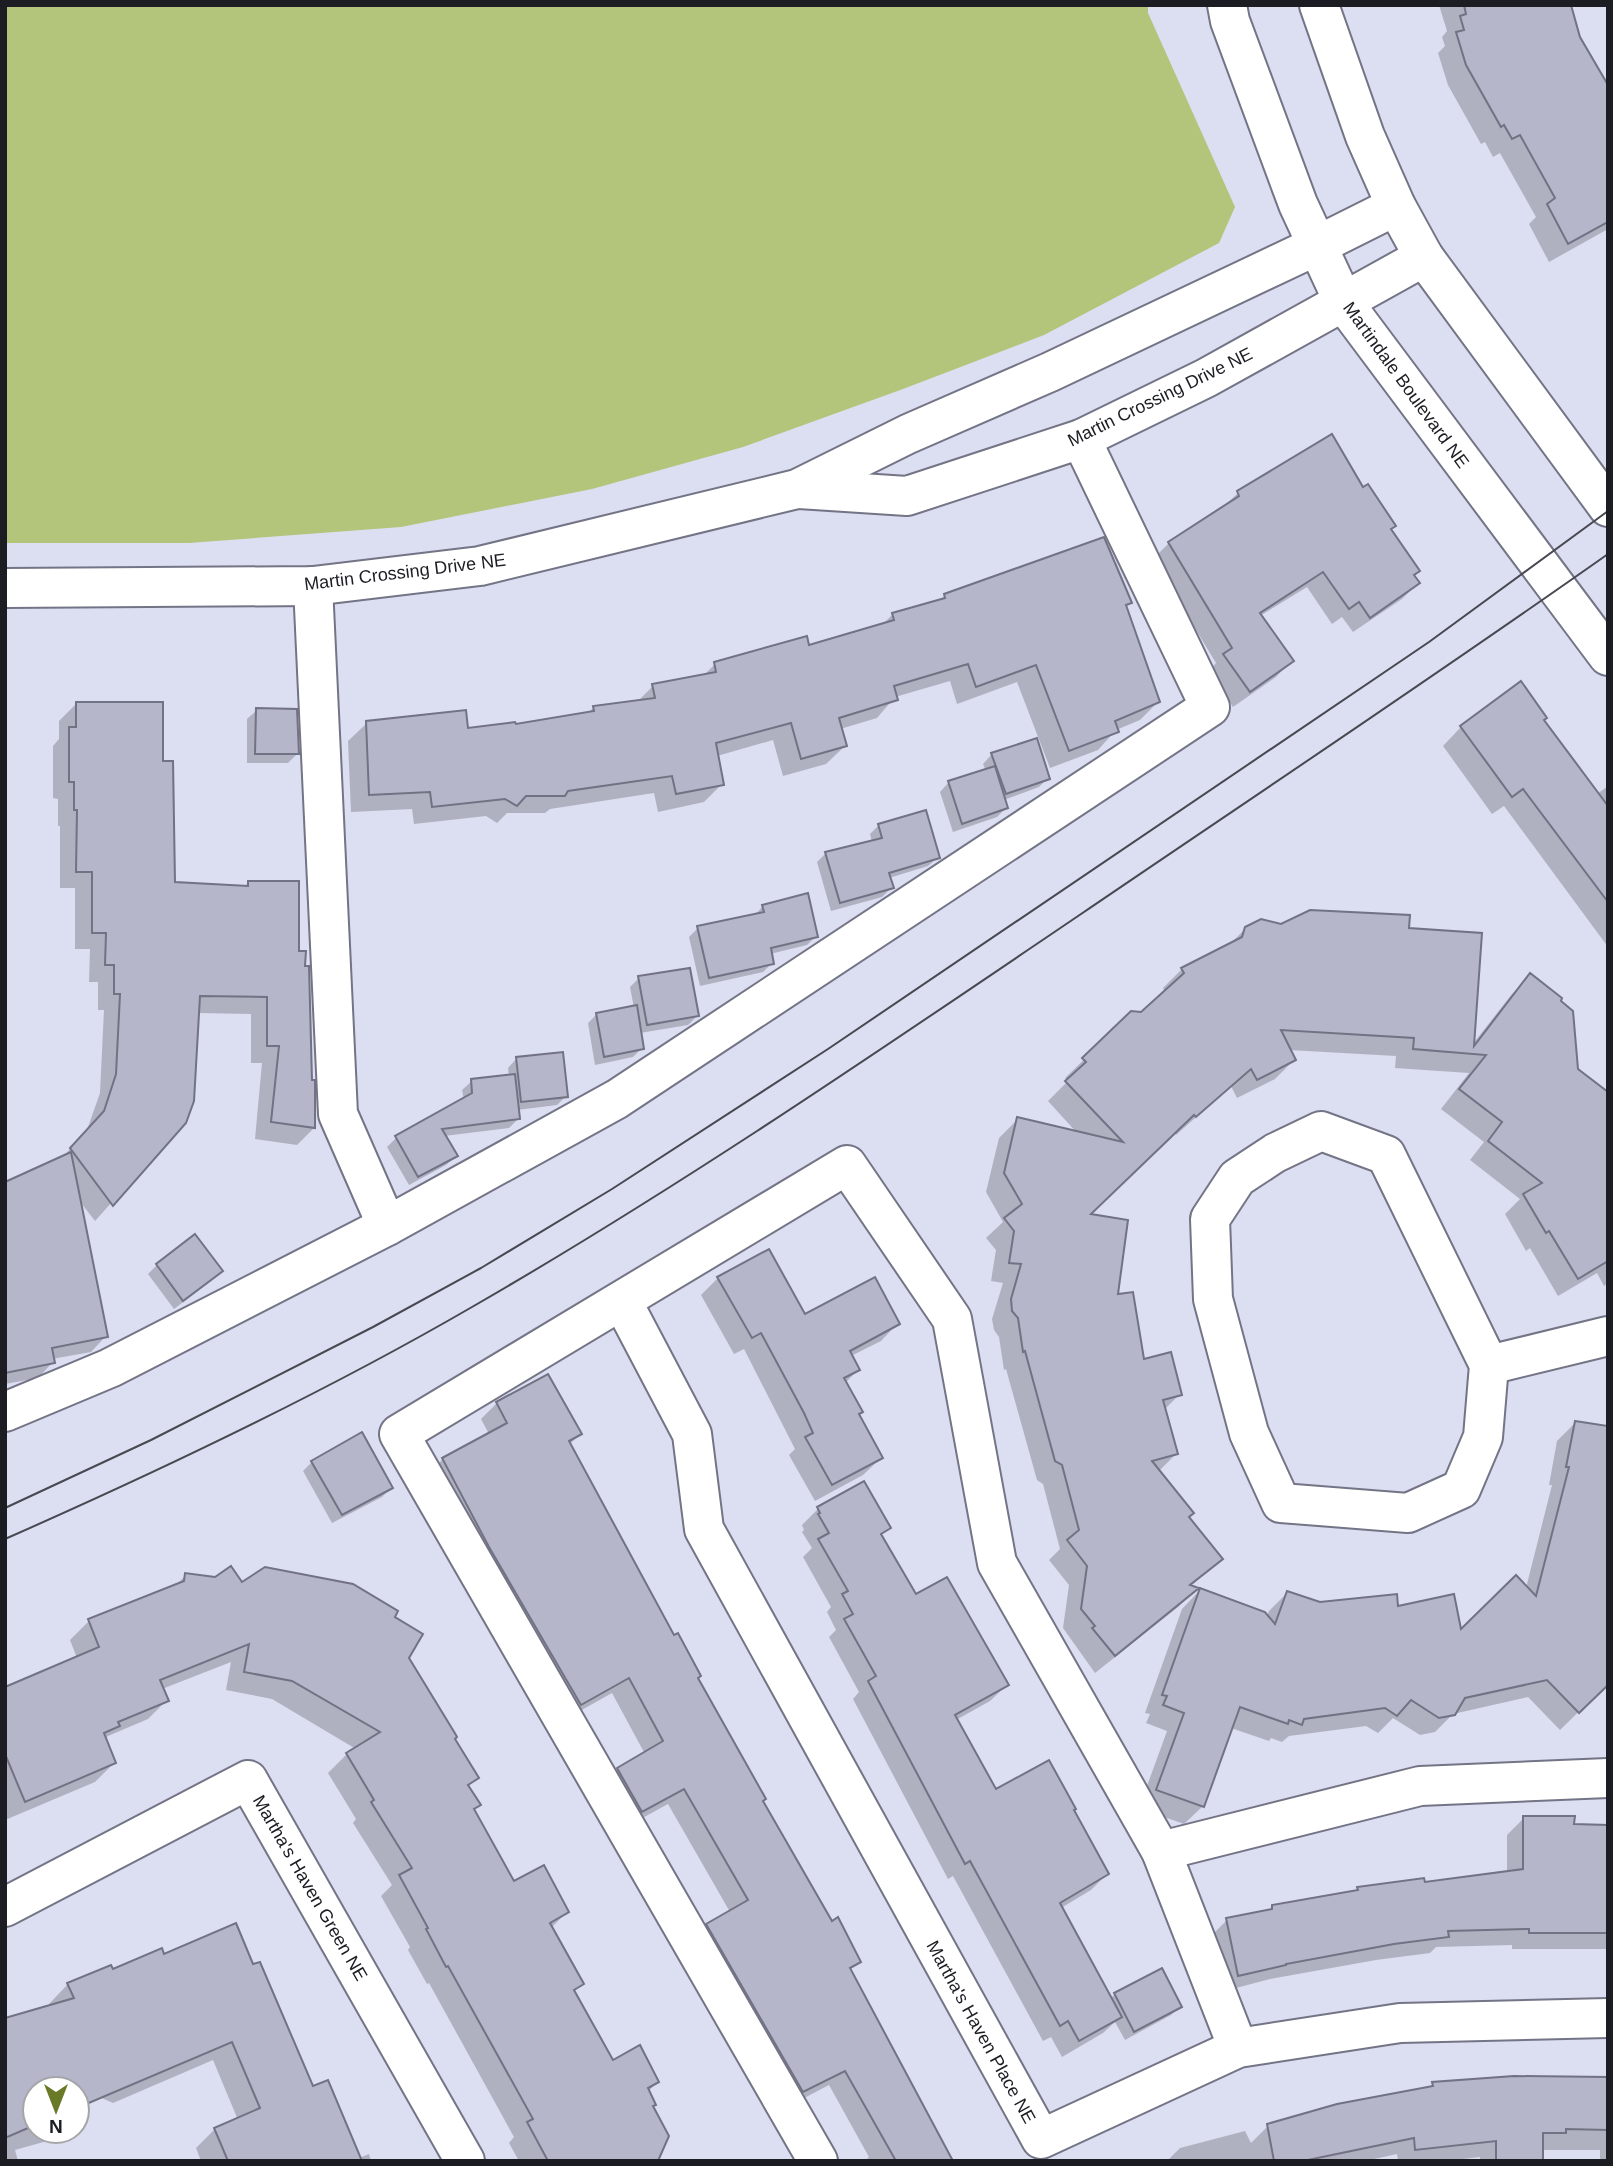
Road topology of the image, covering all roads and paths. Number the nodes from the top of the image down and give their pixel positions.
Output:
1 (1227, 5) edge
2 (1319, 5) edge
3 (1396, 206) junction
4 (1317, 246) junction
5 (1424, 257) junction
6 (1344, 303) junction
7 (1081, 439) junction
8 (797, 489) junction
9 (1608, 507) edge
10 (313, 586) junction
11 (5, 588) edge
12 (1608, 656) edge
13 (387, 1226) junction
14 (622, 1301) junction
15 (1608, 1336) edge
16 (1489, 1365) junction
17 (5, 1412) edge
18 (1608, 1778) edge
19 (1161, 1851) junction
20 (5, 1907) edge
21 (1608, 2018) edge
22 (1238, 2048) junction
23 (465, 2161) edge
24 (818, 2161) edge

1 - 4 street, Martindale Boulevard NE
2 - 3 street
3 - 4 street, Martin Crossing Drive NE
3 - 5 street
4 - 6 street, Martindale Boulevard NE
4 - 8 street, Martin Crossing Drive NE
5 - 6 street, Martin Crossing Drive NE
5 - 9 street
6 - 7 street, Martin Crossing Drive NE
6 - 12 street, Martindale Boulevard NE
7 - 8 street, Martin Crossing Drive NE
7 - 13 street
8 - 10 street, Martin Crossing Drive NE
10 - 11 street, Martin Crossing Drive NE
10 - 13 street
13 - 17 street
14 - 19 street
14 - 22 street, Martha's Haven Place NE
14 - 24 street
15 - 16 street
16 - 16 street
18 - 19 street
19 - 22 street
20 - 23 street, Martha's Haven Green NE
21 - 22 street, Martha's Haven Place NE

